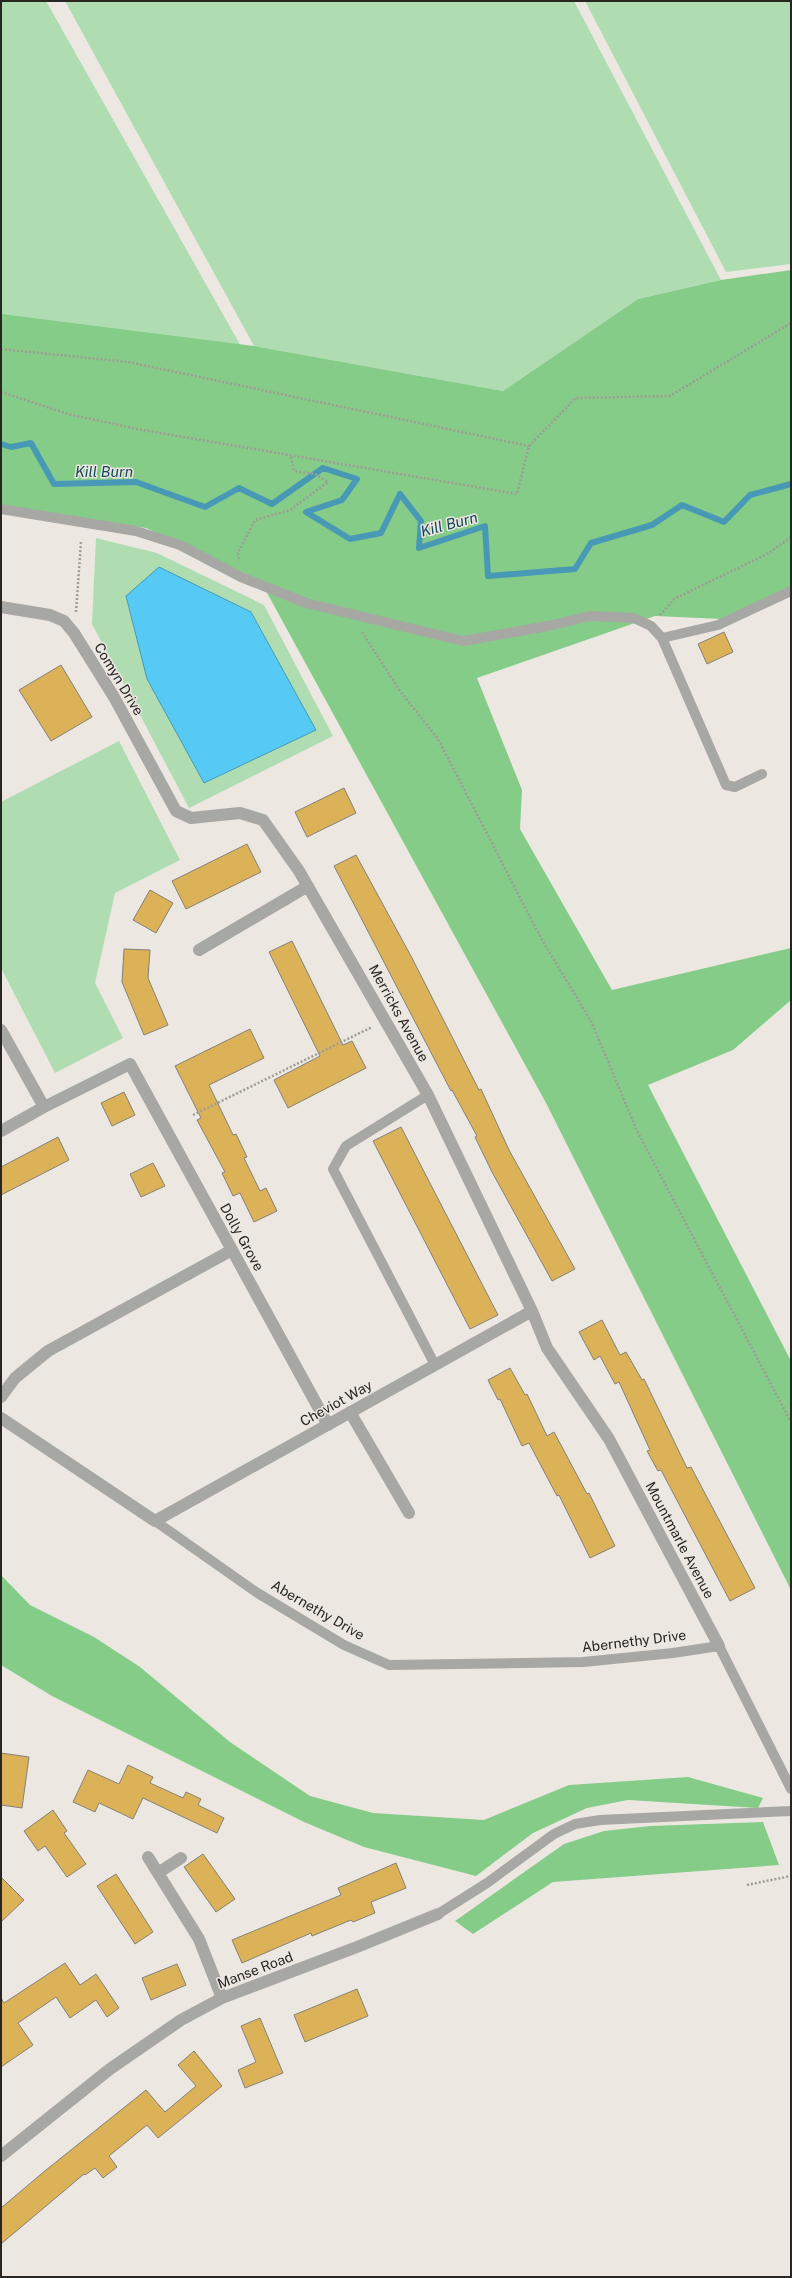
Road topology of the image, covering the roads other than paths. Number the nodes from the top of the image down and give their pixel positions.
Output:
1 (1, 509) edge
2 (791, 591) edge
3 (1, 607) edge
4 (662, 638) junction
5 (762, 774) dead end
6 (176, 811) joint
7 (308, 886) junction
8 (199, 950) dead end
9 (1, 1030) edge
10 (428, 1095) junction
11 (44, 1107) junction
12 (1, 1132) edge
13 (232, 1250) junction
14 (532, 1311) junction
15 (435, 1365) junction
16 (1, 1397) edge
17 (350, 1412) junction
18 (1, 1418) edge
19 (328, 1425) junction
20 (409, 1513) dead end
21 (155, 1522) junction
22 (719, 1646) junction
23 (791, 1789) edge
24 (791, 1811) edge
25 (148, 1857) dead end
26 (181, 1858) dead end
27 (158, 1873) junction
28 (438, 1914) joint
29 (222, 1998) junction
30 (1, 2156) edge

1 - 4 lane
2 - 4 lane
3 - 6 street, Comyn Drive
4 - 5 lane
6 - 7 street, Merricks Avenue
7 - 8 street
7 - 10 street, Merricks Avenue
9 - 11 street
10 - 14 street, Merricks Avenue
10 - 15 lane
11 - 12 street
11 - 13 street, Dolly Grove
13 - 16 street
13 - 19 street, Dolly Grove
14 - 15 street, Cheviot Way
14 - 22 street, Mountmarle Avenue
15 - 17 street, Cheviot Way
17 - 19 street, Cheviot Way
17 - 20 street
18 - 21 street, Abernethy Drive
19 - 21 street, Cheviot Way
21 - 22 lane, Abernethy Drive
22 - 23 lane, Mountmarle Avenue
24 - 28 lane, Manse Road
25 - 27 street
26 - 27 street
27 - 29 street
28 - 29 street, Manse Road
29 - 30 street, Manse Road

